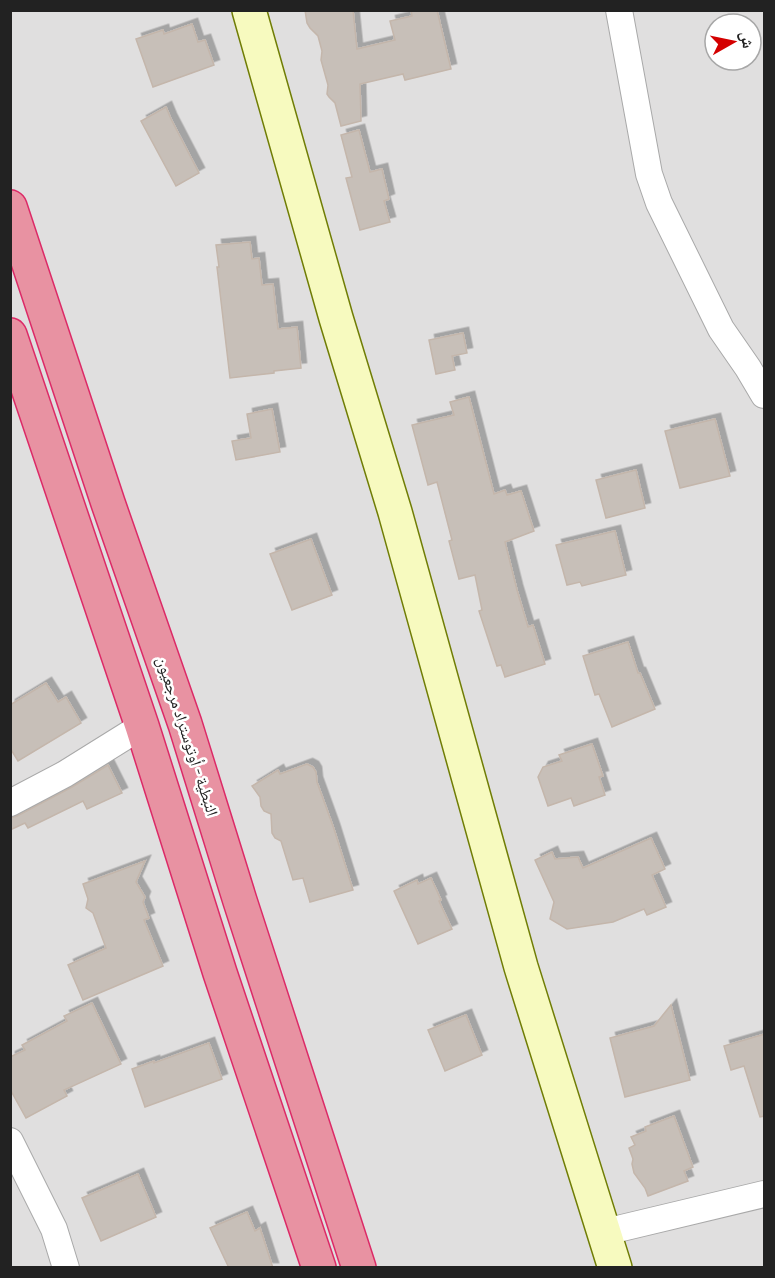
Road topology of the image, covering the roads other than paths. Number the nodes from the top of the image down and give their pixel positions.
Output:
1 (249, 10) edge
2 (619, 10) edge
3 (10, 207) edge
4 (10, 335) edge
5 (765, 395) edge
6 (142, 726) junction
7 (10, 802) edge
8 (10, 1141) edge
9 (765, 1194) edge
10 (605, 1232) junction
11 (66, 1268) edge
12 (319, 1268) edge
13 (360, 1268) edge
14 (615, 1268) edge

1 - 10 street
2 - 5 street
3 - 13 highway, النبطية - أوتوستراد مرجعيون
4 - 6 highway
6 - 7 street
6 - 12 highway
8 - 11 street
9 - 10 street
10 - 14 street

